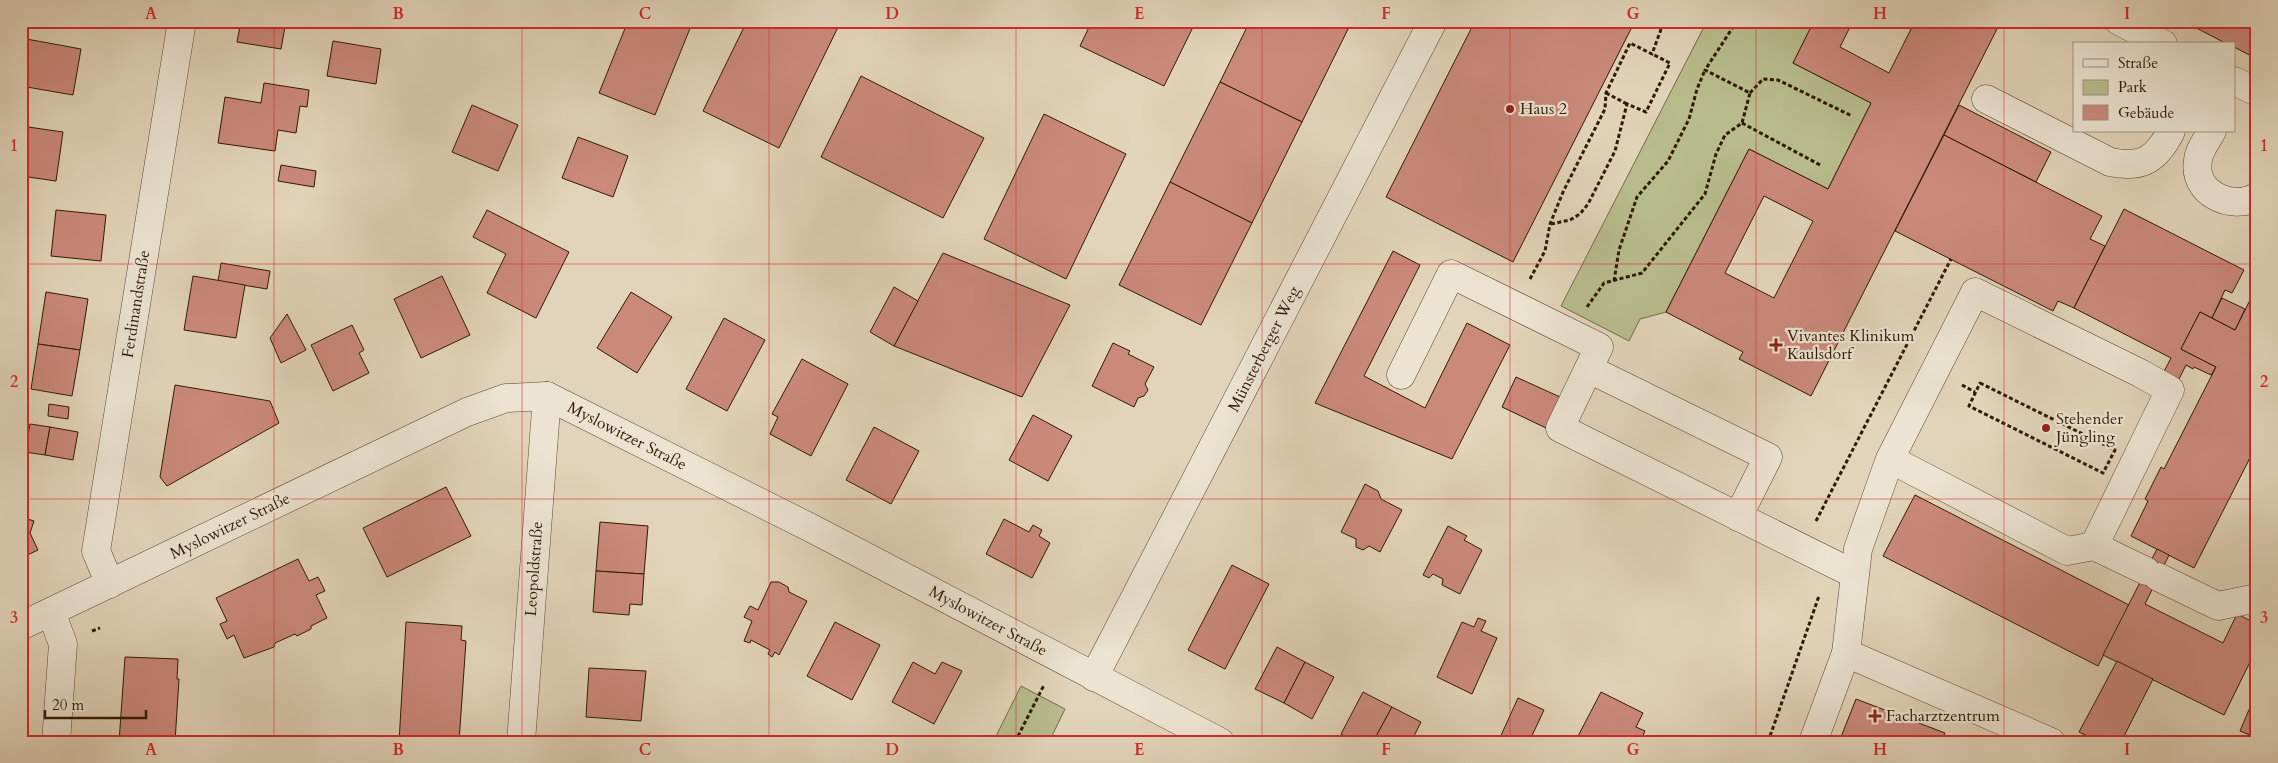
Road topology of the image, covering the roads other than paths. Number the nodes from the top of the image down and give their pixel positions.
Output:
1 (182, 21) edge
2 (1433, 21) edge
3 (2119, 21) edge
4 (2158, 42) edge
5 (1986, 99) dead end
6 (2171, 132) edge
7 (2211, 132) edge
8 (2257, 197) edge
9 (1589, 369) junction
10 (1401, 375) dead end
11 (547, 396) junction
12 (1890, 459) junction
13 (1738, 517) junction
14 (2094, 546) junction
15 (1843, 569) junction
16 (110, 584) junction
17 (2257, 598) edge
18 (51, 612) junction
19 (21, 626) edge
20 (1846, 653) junction
21 (1094, 677) junction
22 (56, 742) edge
23 (520, 742) edge
24 (1220, 742) edge
25 (1813, 742) edge
26 (2051, 742) edge

1 - 16 street, Ferdinandstraße
2 - 21 street, Münsterberger Weg
3 - 4 street
5 - 6 street
7 - 8 street
9 - 10 street
9 - 13 street
9 - 13 street
11 - 16 street, Myslowitzer Straße
11 - 21 street, Myslowitzer Straße
11 - 23 street, Leopoldstraße
12 - 14 street
12 - 14 street
12 - 15 street
13 - 15 street
14 - 17 street
15 - 20 street
16 - 18 street, Myslowitzer Straße
18 - 19 street, Myslowitzer Straße
18 - 22 street
20 - 25 street
20 - 26 street
21 - 24 street, Myslowitzer Straße

